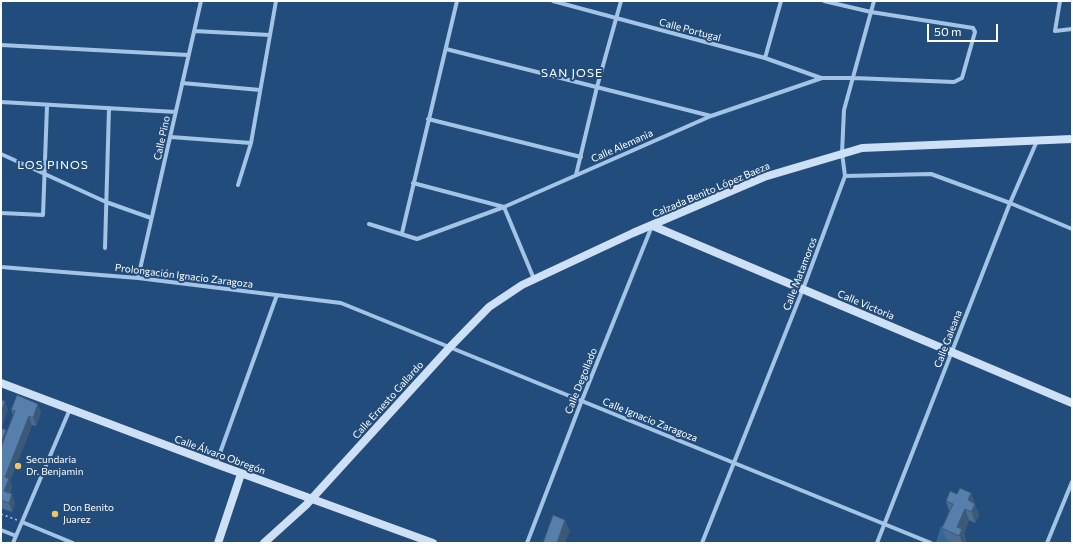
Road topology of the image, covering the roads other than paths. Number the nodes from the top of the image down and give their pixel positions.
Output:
1 (201, 1) edge
2 (276, 1) edge
3 (457, 1) edge
4 (553, 1) edge
5 (621, 1) edge
6 (781, 1) edge
7 (824, 1) edge
8 (874, 1) edge
9 (1060, 1) edge
10 (871, 12) junction
11 (618, 19) junction
12 (1072, 30) edge
13 (194, 31) junction
14 (270, 35) junction
15 (1, 45) edge
16 (446, 48) junction
17 (188, 55) junction
18 (765, 58) junction
19 (822, 78) junction
20 (853, 78) junction
21 (182, 83) junction
22 (597, 87) junction
23 (260, 90) junction
24 (1, 102) edge
25 (47, 106) junction
26 (109, 108) junction
27 (176, 112) junction
28 (711, 116) junction
29 (428, 119) junction
30 (171, 137) junction
31 (1072, 139) edge
32 (1037, 141) junction
33 (251, 143) junction
34 (842, 153) junction
35 (1, 154) edge
36 (581, 157) junction
37 (45, 173) junction
38 (576, 175) junction
39 (845, 176) junction
40 (412, 183) junction
41 (238, 185) dead end
42 (106, 202) junction
43 (1010, 203) junction
44 (504, 207) junction
45 (1, 213) edge
46 (151, 218) junction
47 (369, 224) dead end
48 (653, 226) junction
49 (1072, 229) edge
50 (402, 233) junction
51 (105, 248) dead end
52 (1, 267) edge
53 (138, 278) junction
54 (534, 279) junction
55 (803, 289) junction
56 (277, 295) junction
57 (363, 312) joint
58 (450, 347) junction
59 (952, 352) junction
60 (1, 383) edge
61 (582, 400) junction
62 (1072, 403) edge
63 (70, 408) junction
64 (734, 463) junction
65 (216, 464) junction
66 (241, 474) junction
67 (1072, 482) edge
68 (312, 498) junction
69 (22, 522) junction
70 (884, 524) junction
71 (1, 530) edge
72 (16, 536) junction
73 (13, 543) edge
74 (73, 543) edge
75 (218, 543) edge
76 (264, 543) edge
77 (433, 543) edge
78 (527, 543) edge
79 (702, 543) edge
80 (876, 543) edge
81 (931, 543) edge
82 (1047, 543) edge

1 - 13 street, Calle Pino
2 - 14 street
3 - 16 street
4 - 11 street, Calle Portugal
5 - 11 street
6 - 18 street
7 - 10 street
8 - 10 street, Calle Matamoros
9 - 12 street
10 - 20 street, Calle Matamoros
10 - 20 street, Calle Alemania
11 - 18 street, Calle Portugal
11 - 22 street
13 - 14 street
13 - 17 street, Calle Pino
14 - 23 street
15 - 17 street
16 - 22 street
16 - 29 street
17 - 21 street, Calle Pino
18 - 19 street, Calle Portugal
19 - 20 street, Calle Alemania
19 - 28 street, Calle Alemania
20 - 34 street, Calle Matamoros
21 - 23 street
21 - 27 street, Calle Pino
22 - 28 street
22 - 36 street
23 - 33 street
24 - 25 street
25 - 26 street
25 - 37 street
26 - 27 street
26 - 42 street
27 - 30 street, Calle Pino
28 - 38 street, Calle Alemania
29 - 36 street
29 - 40 street
30 - 33 street
30 - 46 street, Calle Pino
31 - 32 street, Calzada Benito López Baeza
32 - 34 street, Calzada Benito López Baeza
32 - 43 street, Calle Galeana
33 - 41 street
34 - 39 street, Calle Matamoros
34 - 48 street, Calzada Benito López Baeza
35 - 37 street
36 - 38 street
37 - 42 street
37 - 45 street
38 - 44 street, Calle Alemania
39 - 43 street
39 - 55 street, Calle Matamoros
40 - 44 street
40 - 50 street
42 - 46 street
42 - 51 street
43 - 49 street
43 - 59 street, Calle Galeana
44 - 50 street, Calle Alemania
44 - 54 street
46 - 53 street, Calle Pino
47 - 50 street, Calle Alemania
48 - 54 street, Calzada Benito López Baeza
48 - 55 street, Calle Victoria
48 - 61 street, Calle Degollado
52 - 53 street, Prolongación Ignacio Zaragoza
53 - 56 street, Prolongación Ignacio Zaragoza
54 - 58 street, Calle Ernesto Gallardo
55 - 59 street, Calle Victoria
55 - 64 street, Calle Matamoros
56 - 57 street, Prolongación Ignacio Zaragoza
56 - 65 street
57 - 58 street, Calle Ignacio Zaragoza
58 - 61 street, Calle Ignacio Zaragoza
58 - 68 street, Calle Ernesto Gallardo
59 - 62 street, Calle Victoria
59 - 70 street, Calle Galeana
60 - 63 street, Calle Álvaro Obregón
61 - 64 street, Calle Ignacio Zaragoza
61 - 78 street, Calle Degollado
63 - 65 street, Calle Álvaro Obregón
63 - 69 street
64 - 70 street, Calle Ignacio Zaragoza
64 - 79 street, Calle Matamoros
65 - 66 street, Calle Álvaro Obregón
66 - 68 street, Calle Álvaro Obregón
66 - 75 street
67 - 82 street
68 - 76 street, Calle Ernesto Gallardo
68 - 77 street, Calle Álvaro Obregón
69 - 72 street
69 - 74 street
70 - 80 street, Calle Galeana
70 - 81 street, Calle Ignacio Zaragoza
71 - 72 street
72 - 73 street

